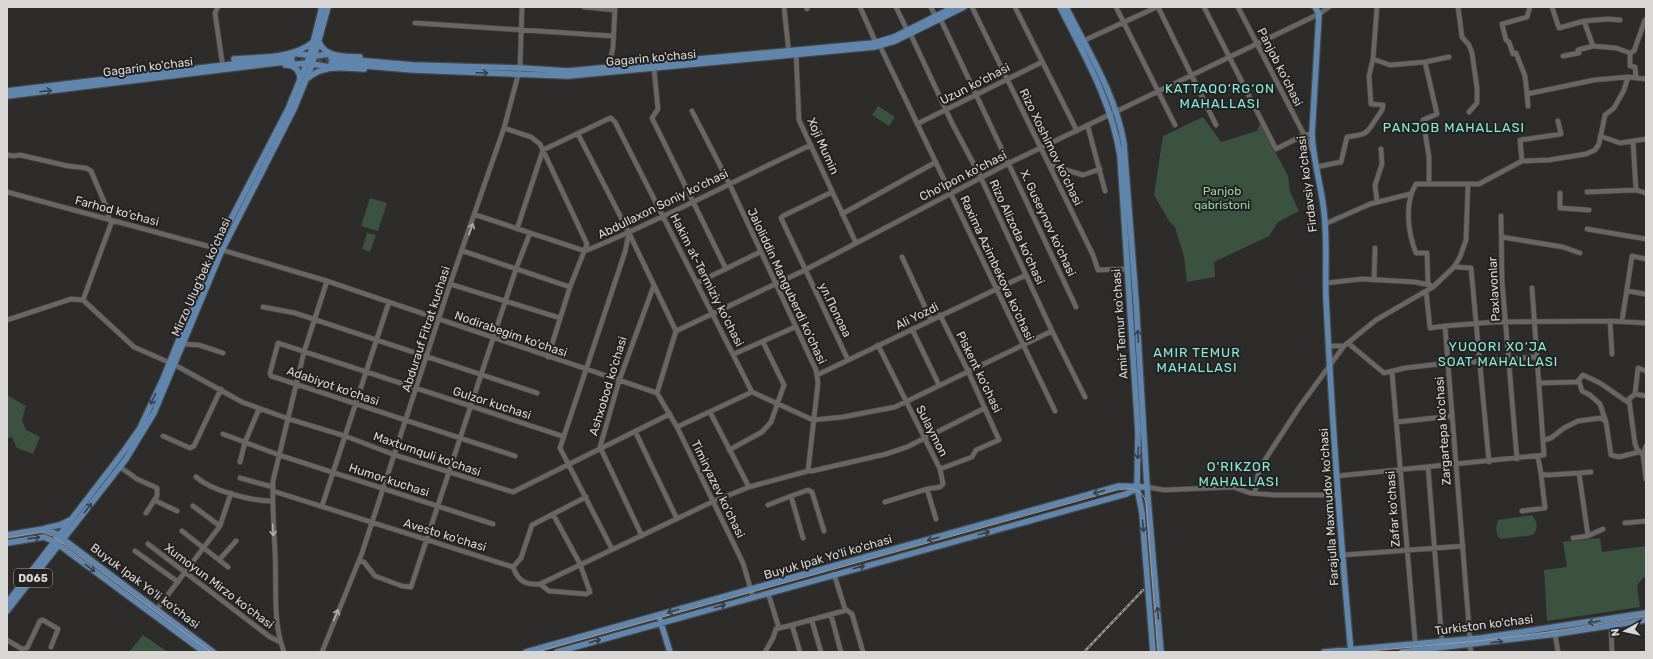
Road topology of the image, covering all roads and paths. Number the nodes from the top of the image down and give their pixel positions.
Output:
1 (218, 7) edge
2 (322, 7) edge
3 (328, 7) edge
4 (522, 7) edge
5 (584, 7) edge
6 (784, 7) edge
7 (860, 7) edge
8 (896, 7) edge
9 (931, 7) edge
10 (954, 7) edge
11 (964, 7) edge
12 (972, 7) edge
13 (1015, 7) edge
14 (1060, 7) edge
15 (1066, 7) edge
16 (1116, 7) edge
17 (1158, 7) edge
18 (1204, 7) edge
19 (1238, 7) edge
20 (1315, 7) edge
21 (1329, 7) edge
22 (1377, 7) edge
23 (1458, 7) edge
24 (1530, 7) edge
25 (1552, 7) edge
26 (615, 8) edge
27 (1319, 14) junction
28 (937, 17) junction
29 (1620, 20) dead end
30 (1645, 20) edge
31 (1124, 22) junction
32 (1584, 22) junction
33 (415, 23) dead end
34 (522, 29) junction
35 (909, 32) junction
36 (613, 36) junction
37 (1083, 41) junction
38 (316, 42) junction
39 (878, 44) junction
40 (1257, 44) junction
41 (1593, 46) junction
42 (796, 53) junction
43 (1630, 53) junction
44 (789, 54) junction
45 (312, 55) junction
46 (1563, 56) dead end
47 (1449, 57) dead end
48 (1228, 58) junction
49 (291, 59) junction
50 (1373, 59) junction
51 (222, 61) junction
52 (331, 61) junction
53 (1042, 62) junction
54 (1425, 62) junction
55 (310, 63) junction
56 (413, 67) junction
57 (209, 68) junction
58 (520, 68) junction
59 (609, 68) junction
60 (654, 69) junction
61 (518, 74) junction
62 (1192, 76) junction
63 (1628, 77) junction
64 (1636, 77) junction
65 (1007, 78) junction
66 (1646, 79) edge
67 (303, 80) junction
68 (7, 91) edge
69 (1159, 92) junction
70 (1527, 94) junction
71 (976, 95) junction
72 (7, 96) edge
73 (1528, 106) dead end
74 (946, 110) junction
75 (692, 111) dead end
76 (1469, 112) dead end
77 (1114, 114) junction
78 (1558, 121) dead end
79 (917, 124) junction
80 (1175, 125) dead end
81 (1216, 125) dead end
82 (1088, 127) junction
83 (504, 128) junction
84 (1076, 131) junction
85 (578, 134) junction
86 (1312, 134) junction
87 (1304, 135) junction
88 (1600, 136) junction
89 (1646, 139) edge
90 (1633, 141) junction
91 (811, 145) junction
92 (1040, 149) junction
93 (1381, 149) dead end
94 (543, 150) junction
95 (1312, 150) junction
96 (7, 155) edge
97 (1522, 161) junction
98 (936, 162) junction
99 (1009, 164) junction
100 (1048, 165) junction
101 (1316, 167) junction
102 (1100, 169) junction
103 (981, 178) junction
104 (729, 183) junction
105 (1429, 183) junction
106 (1468, 185) junction
107 (1636, 190) junction
108 (1105, 191) dead end
109 (7, 192) edge
110 (832, 192) junction
111 (1587, 192) dead end
112 (951, 193) junction
113 (1560, 193) dead end
114 (1646, 193) edge
115 (1410, 194) junction
116 (694, 202) junction
117 (1377, 202) junction
118 (1589, 210) dead end
119 (842, 214) junction
120 (476, 215) junction
121 (663, 215) junction
122 (1501, 216) dead end
123 (110, 220) junction
124 (1326, 224) junction
125 (517, 229) junction
126 (1587, 229) dead end
127 (1128, 230) junction
128 (530, 233) junction
129 (629, 233) junction
130 (1502, 237) junction
131 (1646, 239) edge
132 (856, 243) junction
133 (1375, 248) dead end
134 (219, 249) junction
135 (463, 251) junction
136 (585, 251) junction
137 (760, 252) junction
138 (1580, 253) dead end
139 (902, 257) dead end
140 (1646, 259) edge
141 (1457, 268) dead end
142 (516, 269) junction
143 (726, 269) junction
144 (1128, 269) junction
145 (804, 270) junction
146 (1026, 275) junction
147 (1374, 280) junction
148 (327, 281) junction
149 (698, 283) junction
150 (1326, 283) junction
151 (450, 284) junction
152 (776, 284) junction
153 (1428, 284) junction
154 (654, 285) junction
155 (570, 287) junction
156 (1433, 287) junction
157 (997, 288) junction
158 (1532, 288) dead end
159 (1426, 291) junction
160 (1627, 292) junction
161 (1646, 294) edge
162 (83, 300) junction
163 (506, 300) junction
164 (389, 302) junction
165 (263, 307) dead end
166 (1076, 307) dead end
167 (712, 313) junction
168 (940, 315) junction
169 (560, 318) junction
170 (7, 320) edge
171 (314, 320) junction
172 (440, 320) junction
173 (931, 320) junction
174 (1610, 321) junction
175 (1622, 321) junction
176 (1506, 322) junction
177 (1477, 323) junction
178 (1534, 323) junction
179 (1646, 323) edge
180 (1445, 326) junction
181 (795, 327) junction
182 (912, 329) junction
183 (676, 331) junction
184 (1052, 332) junction
185 (493, 338) junction
186 (377, 340) junction
187 (763, 342) junction
188 (183, 344) junction
189 (878, 345) junction
190 (1023, 345) junction
191 (1346, 345) junction
192 (1329, 346) junction
193 (223, 352) dead end
194 (304, 352) junction
195 (734, 354) junction
196 (1612, 354) dead end
197 (1536, 356) junction
198 (428, 357) junction
199 (548, 357) junction
200 (1509, 359) junction
201 (848, 360) junction
202 (1330, 360) joint
203 (1480, 361) junction
204 (1448, 363) junction
205 (172, 364) junction
206 (1330, 367) junction
207 (586, 370) junction
208 (968, 371) junction
209 (1646, 371) edge
210 (366, 372) junction
211 (1392, 372) junction
212 (481, 376) junction
213 (817, 376) junction
214 (619, 381) junction
215 (1579, 381) junction
216 (296, 383) junction
217 (1539, 383) junction
218 (939, 385) junction
219 (417, 388) junction
220 (221, 389) junction
221 (752, 392) junction
222 (537, 393) dead end
223 (657, 393) junction
224 (1635, 394) junction
225 (1646, 396) edge
226 (1085, 397) dead end
227 (906, 401) junction
228 (1629, 403) junction
229 (356, 404) junction
230 (777, 404) junction
231 (470, 407) junction
232 (259, 408) junction
233 (985, 408) junction
234 (1055, 411) dead end
235 (710, 412) junction
236 (670, 414) junction
237 (1452, 416) junction
238 (289, 419) junction
239 (813, 420) junction
240 (406, 421) junction
241 (1397, 422) junction
242 (1606, 422) junction
243 (677, 427) junction
244 (635, 432) junction
245 (223, 434) dead end
246 (163, 436) dead end
247 (345, 436) junction
248 (562, 436) junction
249 (924, 437) junction
250 (459, 438) junction
251 (1544, 440) junction
252 (245, 442) junction
253 (1646, 446) edge
254 (600, 447) junction
255 (729, 450) junction
256 (1641, 454) junction
257 (279, 455) junction
258 (395, 455) junction
259 (515, 456) dead end
260 (1541, 456) junction
261 (1517, 459) junction
262 (240, 462) dead end
263 (1489, 462) junction
264 (568, 464) junction
265 (1456, 464) junction
266 (120, 467) junction
267 (1428, 467) junction
268 (940, 469) junction
269 (808, 470) junction
270 (1400, 470) junction
271 (333, 472) junction
272 (448, 472) junction
273 (1591, 472) dead end
274 (1579, 473) junction
275 (1541, 474) junction
276 (1337, 476) junction
277 (196, 477) dead end
278 (240, 478) dead end
279 (1646, 479) edge
280 (1147, 486) junction
281 (749, 487) junction
282 (1137, 487) junction
283 (273, 489) junction
284 (383, 489) junction
285 (927, 489) junction
286 (231, 493) junction
287 (1255, 493) junction
288 (1339, 495) junction
289 (791, 496) junction
290 (586, 497) junction
291 (154, 500) junction
292 (272, 501) junction
293 (712, 502) junction
294 (885, 502) dead end
295 (768, 505) dead end
296 (193, 506) dead end
297 (322, 506) junction
298 (438, 506) junction
299 (177, 511) dead end
300 (1522, 512) dead end
301 (146, 513) dead end
302 (553, 514) junction
303 (73, 517) junction
304 (677, 519) junction
305 (936, 519) dead end
306 (1646, 520) edge
307 (372, 523) junction
308 (1625, 523) dead end
309 (493, 524) dead end
310 (220, 526) junction
311 (43, 529) junction
312 (1603, 530) dead end
313 (182, 531) dead end
314 (824, 531) dead end
315 (7, 535) edge
316 (642, 536) junction
317 (1588, 536) junction
318 (61, 537) junction
319 (803, 538) dead end
320 (1573, 538) dead end
321 (426, 540) junction
322 (236, 541) dead end
323 (7, 543) edge
324 (57, 543) junction
325 (148, 544) dead end
326 (1463, 546) junction
327 (1435, 548) junction
328 (204, 549) junction
329 (612, 549) junction
330 (1406, 550) junction
331 (135, 551) dead end
332 (1343, 555) junction
333 (219, 560) junction
334 (359, 561) junction
335 (580, 564) junction
336 (228, 567) dead end
337 (513, 567) junction
338 (186, 572) junction
339 (834, 574) junction
340 (178, 582) junction
341 (540, 584) junction
342 (751, 590) junction
343 (768, 593) junction
344 (753, 597) junction
345 (7, 603) edge
346 (157, 609) junction
347 (847, 610) junction
348 (7, 611) edge
349 (1646, 613) edge
350 (659, 615) junction
351 (831, 615) junction
352 (1646, 620) edge
353 (812, 621) junction
354 (661, 622) junction
355 (792, 625) junction
356 (1611, 626) junction
357 (779, 628) junction
358 (1554, 628) junction
359 (1556, 634) junction
360 (7, 640) edge
361 (280, 642) junction
362 (1470, 642) junction
363 (1415, 644) junction
364 (51, 646) dead end
365 (1443, 647) edge
366 (1351, 651) edge
367 (1416, 651) edge
368 (204, 652) edge
369 (213, 652) edge
370 (284, 652) edge
371 (322, 652) edge
372 (526, 652) edge
373 (557, 652) edge
374 (670, 652) edge
375 (765, 652) edge
376 (800, 652) edge
377 (821, 652) edge
378 (841, 652) edge
379 (863, 652) edge
380 (1153, 652) edge
381 (1161, 652) edge
382 (1324, 652) edge
383 (1402, 652) edge
384 (1471, 652) edge
385 (1558, 652) edge
386 (1612, 652) edge

1 - 51 street
2 - 38 main road, Mirzo Ulug'bek ko'chasi
3 - 38 main road, Mirzo Ulug'bek ko'chasi
4 - 34 street, Abdurauf Fitrat kuchasi
5 - 26 street
6 - 44 street
7 - 39 street, Raxima Azimbekova ko'chasi
8 - 35 street, Rizo Alizoda ko'chasi
9 - 28 street, X. Guseynov ko'chasi
10 - 28 main road, Gagarin ko'chasi
11 - 28 main road, Gagarin ko'chasi
12 - 65 street, Rizo Xoshimov ko'chasi
13 - 53 street
14 - 77 main road, Amir Temur ko'chasi
15 - 37 main road, Amir Temur ko'chasi
16 - 31 street
17 - 31 street
17 - 62 street
18 - 48 street
19 - 40 street, Panjob ko'chasi
20 - 27 main road
21 - 27 street, Cho'lpon ko'chasi
22 - 50 street
23 - 76 street
24 - 70 street
25 - 32 street
26 - 36 street
27 - 40 street, Cho'lpon ko'chasi
27 - 86 main road, Firdavsiy ko'chasi
28 - 35 main road, Gagarin ko'chasi
28 - 71 street, X. Guseynov ko'chasi
29 - 32 street
30 - 43 street
31 - 37 street
31 - 69 street
32 - 41 street
33 - 34 street
34 - 36 street
34 - 58 street, Abdurauf Fitrat kuchasi
35 - 39 main road, Gagarin ko'chasi
35 - 74 street, Rizo Alizoda ko'chasi
36 - 59 street
37 - 77 main road, Amir Temur ko'chasi
38 - 45 main road, Mirzo Ulug'bek ko'chasi
38 - 49 main road
38 - 52 main road
39 - 42 main road, Gagarin ko'chasi
39 - 79 street, Raxima Azimbekova ko'chasi
40 - 48 street, Cho'lpon ko'chasi
40 - 87 street, Panjob ko'chasi
41 - 43 street
41 - 46 street
42 - 44 main road, Gagarin ko'chasi
42 - 91 street, Xoji Mumin
43 - 64 street
44 - 59 main road, Gagarin ko'chasi
44 - 60 main road, Gagarin ko'chasi
45 - 49 main road
45 - 52 main road
45 - 55 main road, Mirzo Ulug'bek ko'chasi
47 - 54 street
48 - 62 street, Cho'lpon ko'chasi
48 - 87 street
49 - 51 main road
49 - 55 main road
49 - 57 main road, Gagarin ko'chasi
49 - 67 main road
50 - 54 street
50 - 101 street
51 - 57 main road
52 - 55 main road
52 - 56 main road, Gagarin ko'chasi
52 - 67 main road
53 - 65 street, Uzun ko'chasi
53 - 84 street
54 - 105 street
55 - 67 main road, Mirzo Ulug'bek ko'chasi
56 - 58 main road, Gagarin ko'chasi
56 -> 61 main road, Gagarin ko'chasi
57 - 68 main road, Gagarin ko'chasi
72 -> 57 main road, Gagarin ko'chasi
58 - 59 main road, Gagarin ko'chasi
58 - 61 street, Abdurauf Fitrat kuchasi
60 - 61 main road, Gagarin ko'chasi
60 - 116 street
61 - 83 street, Abdurauf Fitrat kuchasi
62 - 69 street, Cho'lpon ko'chasi
62 - 81 street
63 - 64 street
63 - 70 street
63 - 88 street
64 - 66 street
65 - 71 street, Uzun ko'chasi
65 - 92 street, Rizo Xoshimov ko'chasi
67 - 134 main road, Mirzo Ulug'bek ko'chasi
69 - 77 street, Cho'lpon ko'chasi
69 - 80 street
70 - 73 street
71 - 74 street, Uzun ko'chasi
71 - 99 street, X. Guseynov ko'chasi
74 - 79 street, Uzun ko'chasi
74 - 103 street, Rizo Alizoda ko'chasi
75 - 104 street, Jaloliddin Manguberdi ko'chasi
77 - 82 street, Cho'lpon ko'chasi
77 - 127 main road, Amir Temur ko'chasi
78 - 97 street
79 - 98 street, Raxima Azimbekova ko'chasi
82 - 84 street, Cho'lpon ko'chasi
82 - 102 street
83 - 94 street
83 - 120 street, Abdurauf Fitrat kuchasi
84 - 92 street, Cho'lpon ko'chasi
85 - 94 street
85 - 121 street, Hakim at-Termiziy ko'chasi
85 - 129 street
86 - 87 street
86 - 95 main road, Firdavsiy ko'chasi
87 - 95 street, Panjob ko'chasi
88 - 90 street
88 - 97 street
89 - 90 street
90 - 107 street
91 - 104 street, Abdullaxon Soniy ko'chasi
91 - 110 street, Xoji Mumin
92 - 99 street, Cho'lpon ko'chasi
92 - 100 street, Rizo Xoshimov ko'chasi
93 - 117 street
94 - 125 street
94 - 136 street
95 - 101 main road, Firdavsiy ko'chasi
96 - 123 street
97 - 106 street
98 - 112 street, Raxima Azimbekova ko'chasi
98 - 119 street
99 - 103 street, Cho'lpon ko'chasi
99 - 166 street, X. Guseynov ko'chasi
100 - 102 street
100 - 144 street, Rizo Xoshimov ko'chasi
101 - 124 main road, Firdavsiy ko'chasi
102 - 108 street
103 - 112 street, Cho'lpon ko'chasi
103 - 146 street, Rizo Alizoda ko'chasi
104 - 116 street, Abdullaxon Soniy ko'chasi
104 - 137 street, Jaloliddin Manguberdi ko'chasi
105 - 106 street
105 - 115 street
106 - 156 street
107 - 111 street
107 - 114 street
109 - 123 street, Farhod ko'chasi
110 - 119 street, Xoji Mumin
110 - 145 street, ул.Попова
112 - 132 street, Cho'lpon ko'chasi
112 - 157 street, Raxima Azimbekova ko'chasi
113 - 118 street
115 - 117 street
115 - 153 street
116 - 121 street, Abdullaxon Soniy ko'chasi
116 - 143 street
117 - 124 street
119 - 132 street, Xoji Mumin
120 - 125 street
135 -> 120 street, Abdurauf Fitrat kuchasi
121 - 129 street, Abdullaxon Soniy ko'chasi
121 - 149 street, Hakim at-Termiziy ko'chasi
122 - 130 street, Paxlavonlar
123 - 134 street, Farhod ko'chasi
123 - 162 street
124 - 150 main road, Firdavsiy ko'chasi
125 - 128 street
126 - 131 street
127 - 144 main road, Amir Temur ko'chasi
280 -> 127 main road, Amir Temur ko'chasi
128 - 136 street
128 - 142 street
129 - 136 street, Abdullaxon Soniy ko'chasi
129 - 154 street
129 - 207 street
130 - 138 street
130 - 176 street, Paxlavonlar
132 - 145 street, Cho'lpon ko'chasi
133 - 147 street
134 - 148 street, Nodirabegim ko'chasi
134 - 188 main road, Mirzo Ulug'bek ko'chasi
134 - 205 main road, Mirzo Ulug'bek ko'chasi
135 - 142 street
135 - 151 street, Abdurauf Fitrat kuchasi
136 - 155 street
137 - 143 street
137 - 152 street, Jaloliddin Manguberdi ko'chasi
139 - 173 street
140 - 160 street
141 - 177 street
142 - 155 street
142 - 163 street
143 - 149 street
144 -> 282 main road, Amir Temur ko'chasi
145 - 152 street, Cho'lpon ko'chasi
145 - 201 street, ул.Попова
146 - 157 street, Ali Yozdi
146 - 184 street, Rizo Alizoda ko'chasi
147 - 150 street
147 - 153 street
148 - 164 street, Nodirabegim ko'chasi
148 - 171 street
149 - 167 street, Hakim at-Termiziy ko'chasi
150 - 192 main road, Firdavsiy ko'chasi
151 - 163 street
151 - 172 street, Abdurauf Fitrat kuchasi
152 - 167 street, Cho'lpon ko'chasi
152 - 181 street, Jaloliddin Manguberdi ko'chasi
153 - 156 street
154 - 183 street
154 - 214 street, Ashxobod ko'chasi
155 - 169 street
156 - 159 street
157 - 168 street, Ali Yozdi
157 - 190 street, Raxima Azimbekova ko'chasi
158 - 178 street
159 - 180 street
159 - 191 street
160 - 161 street
160 - 175 street
162 - 170 street
162 - 205 street, Maxtumquli ko'chasi
163 - 169 street
163 - 185 street
164 - 172 street, Nodirabegim ko'chasi
164 - 186 street
165 - 171 street
167 - 183 street, Cho'lpon ko'chasi
167 - 195 street, Hakim at-Termiziy ko'chasi
168 - 173 street, Ali Yozdi
168 - 208 street, Piskent ko'chasi
169 - 199 street
171 - 186 street
171 - 194 street
172 - 185 street, Nodirabegim ko'chasi
172 - 198 street, Abdurauf Fitrat kuchasi
173 - 182 street, Ali Yozdi
174 - 175 street
174 - 178 street
174 - 196 street
175 - 179 street
176 - 177 street
176 - 178 street
176 - 200 street, Paxlavonlar
177 - 180 street
177 - 203 street
178 - 197 street
180 - 204 street, Zargartepa ko'chasi
181 - 187 street
181 - 213 street, Jaloliddin Manguberdi ko'chasi
182 - 189 street, Ali Yozdi
182 - 218 street
183 - 223 street
184 - 190 street
184 - 226 street, Rizo Alizoda ko'chasi
185 - 199 street, Nodirabegim ko'chasi
185 - 212 street
186 - 198 street
186 - 210 street
187 - 195 street
187 - 230 street
188 - 193 street
188 - 205 main road, Mirzo Ulug'bek ko'chasi
189 - 201 street, Ali Yozdi
189 - 227 street, Sulaymon
190 - 208 street
190 - 234 street, Raxima Azimbekova ko'chasi
191 - 192 street
191 - 206 street
191 - 211 street
192 - 202 main road, Firdavsiy ko'chasi
194 - 210 street, Adabiyot ko'chasi
194 - 216 street
194 - 216 street, Adabiyot ko'chasi
195 - 221 street, Hakim at-Termiziy ko'chasi
197 - 200 street
197 - 217 street
198 - 212 street
198 - 219 street, Abdurauf Fitrat kuchasi
199 - 207 street, Nodirabegim ko'chasi
200 - 203 street
200 - 261 street, Paxlavonlar
201 - 213 street, Ali Yozdi
202 - 206 main road, Farajulla Maxmudov ko'chasi
203 - 204 street
203 - 263 street
204 - 211 street
204 - 237 street, Zargartepa ko'chasi
205 - 220 street, Maxtumquli ko'chasi
205 - 266 main road, Mirzo Ulug'bek ko'chasi
205 -> 303 main road, Mirzo Ulug'bek ko'chasi
206 - 276 main road, Farajulla Maxmudov ko'chasi
206 - 287 street
207 - 214 street, Nodirabegim ko'chasi
207 - 248 street
208 - 218 street
208 - 233 street, Piskent ko'chasi
209 - 224 street
210 - 219 street, Adabiyot ko'chasi
210 - 229 street
211 - 241 street, Zafar ko'chasi
212 - 222 street
212 - 231 street
213 - 239 street, Jaloliddin Manguberdi ko'chasi
214 - 223 street, Nodirabegim ko'chasi
214 - 254 street, Ashxobod ko'chasi
215 - 217 street
215 - 228 street
215 - 242 street
216 - 229 street, Adabiyot ko'chasi
216 - 238 street
217 - 251 street
218 - 227 street
219 - 231 street, Gulzor kuchasi
219 - 240 street, Abdurauf Fitrat kuchasi
220 - 232 street, Maxtumquli ko'chasi
220 - 246 street
221 - 230 street
221 - 235 street
223 - 236 street, Timiryazev ko'chasi
224 - 225 street
224 - 228 street
227 - 239 street
227 - 249 street, Sulaymon
228 - 256 street
229 - 240 street, Adabiyot ko'chasi
229 - 247 street
230 - 239 street
230 - 255 street
231 - 248 street, Gulzor kuchasi
231 - 250 street
232 - 238 street, Maxtumquli ko'chasi
232 - 252 street
233 - 249 street
233 - 268 street, Piskent ko'chasi
235 - 243 street
235 - 255 street
236 - 243 street, Timiryazev ko'chasi
236 - 244 street, Maxtumquli ko'chasi
237 - 241 street
237 - 265 street, Zargartepa ko'chasi
238 - 247 street, Maxtumquli ko'chasi
238 - 257 street
239 - 269 street, Jaloliddin Manguberdi ko'chasi
240 - 250 street, Adabiyot ko'chasi
240 - 258 street, Abdurauf Fitrat kuchasi
241 - 270 street, Zafar ko'chasi
242 - 251 street
242 - 256 street
243 - 293 street, Timiryazev ko'chasi
244 - 254 street, Maxtumquli ko'chasi
244 - 304 street
245 - 252 street, Humor kuchasi
247 - 258 street, Maxtumquli ko'chasi
247 - 271 street
248 - 264 street
249 - 268 street, Sulaymon
249 - 269 street
250 - 259 street, Adabiyot ko'chasi
250 - 272 street
251 - 260 street
252 - 257 street, Humor kuchasi
252 - 262 street
253 - 256 street
254 - 264 street, Maxtumquli ko'chasi
254 - 316 street, Ashxobod ko'chasi
255 - 281 street
256 - 279 street
257 - 271 street, Humor kuchasi
257 - 283 street
258 - 272 street, Maxtumquli ko'chasi
258 - 284 street, Abdurauf Fitrat kuchasi
260 - 261 street
260 - 275 street
261 - 263 street
263 - 265 street
264 - 272 street, Maxtumquli ko'chasi
264 - 290 street
265 - 267 street
265 - 326 street, Zargartepa ko'chasi
266 - 291 street
318 -> 266 main road, Mirzo Ulug'bek ko'chasi
267 - 270 street
267 - 327 street
268 - 285 street, Sulaymon
269 - 281 street
270 - 276 street
270 - 330 street, Zafar ko'chasi
271 - 284 street, Humor kuchasi
271 - 297 street
272 - 298 street
273 - 274 street
274 - 275 street
274 - 317 street
275 - 300 street
276 - 288 main road, Farajulla Maxmudov ko'chasi
277 - 286 street
278 - 283 street, Avesto ko'chasi
280 - 282 main road, Buyuk Ipak Yo'li ko'chasi
280 - 287 street
381 -> 280 main road, Amir Temur ko'chasi
281 - 293 street
339 -> 282 main road, Buyuk Ipak Yo'li ko'chasi
282 -> 342 main road, Buyuk Ipak Yo'li ko'chasi
282 -> 380 main road, Amir Temur ko'chasi
283 - 292 street
283 - 297 street, Avesto ko'chasi
284 - 298 street, Humor kuchasi
284 - 307 street, Abdurauf Fitrat kuchasi
285 - 294 street
285 - 305 street
286 - 292 street
286 - 310 street
287 - 288 street
288 - 332 main road, Farajulla Maxmudov ko'chasi
289 - 295 street
289 - 314 street
289 - 319 street
290 - 302 street
290 - 329 street
291 - 299 street
291 - 301 street
292 -> 361 street
293 - 304 street
293 - 342 street, Timiryazev ko'chasi
296 - 310 street
297 - 307 street, Avesto ko'chasi
298 - 309 street, Humor kuchasi
298 - 321 street
302 - 335 street
302 - 337 street
303 - 311 main road
303 - 318 main road, Mirzo Ulug'bek ko'chasi
304 - 316 street
306 - 308 street
307 - 321 street, Avesto ko'chasi
307 - 334 street, Abdurauf Fitrat kuchasi
310 - 328 street
311 - 315 main road
311 - 318 main road, Buyuk Ipak Yo'li ko'chasi
312 - 317 street
313 - 328 street
316 - 329 street
317 - 320 street
318 - 324 main road
318 - 346 main road, Buyuk Ipak Yo'li ko'chasi
321 - 334 street
321 - 337 street, Avesto ko'chasi
322 - 333 street
323 -> 324 main road
324 - 345 main road, D065
324 - 348 main road, D065
324 -> 368 main road, Buyuk Ipak Yo'li ko'chasi
325 - 338 street, Xumoyun Mirzo ko'chasi
326 - 327 street
326 - 362 street, Zargartepa ko'chasi
327 - 330 street
327 - 365 street
328 - 333 street
328 - 338 street
329 - 335 street
330 - 332 street
330 - 363 street, Zafar ko'chasi
331 - 340 street
332 - 366 main road, Farajulla Maxmudov ko'chasi
333 - 336 street
371 -> 334 street, Abdurauf Fitrat kuchasi
335 - 341 street
335 - 341 street
337 - 341 street
338 - 340 street
338 - 361 street, Xumoyun Mirzo ko'chasi
339 - 343 main road, Buyuk Ipak Yo'li ko'chasi
339 - 347 street
340 - 346 street
342 - 344 street, Timiryazev ko'chasi
342 -> 350 main road, Buyuk Ipak Yo'li ko'chasi
343 - 344 main road, Buyuk Ipak Yo'li ko'chasi
343 - 357 street
354 -> 344 main road, Buyuk Ipak Yo'li ko'chasi
346 - 369 main road, Buyuk Ipak Yo'li ko'chasi
347 - 351 street
347 - 379 street
349 -> 358 main road, Turkiston ko'chasi
350 - 354 main road
350 - 372 main road, Buyuk Ipak Yo'li ko'chasi
351 - 353 street
351 - 378 street
352 - 356 main road, Turkiston ko'chasi
353 - 355 street
353 - 377 street
373 -> 354 main road, Buyuk Ipak Yo'li ko'chasi
354 - 374 main road
355 - 357 street
355 - 376 street
356 - 359 main road, Turkiston ko'chasi
356 - 386 street
357 - 375 street
358 - 359 street
358 - 362 main road, Turkiston ko'chasi
362 -> 359 main road, Turkiston ko'chasi
359 - 385 street
360 - 364 street
361 - 370 street
362 - 365 main road, Turkiston ko'chasi
362 - 384 street, Zargartepa ko'chasi
363 - 365 main road, Turkiston ko'chasi
363 - 366 main road, Turkiston ko'chasi
363 - 367 street, Zafar ko'chasi
365 - 367 main road, Turkiston ko'chasi
366 - 382 main road, Turkiston ko'chasi
367 - 383 main road, Turkiston ko'chasi

